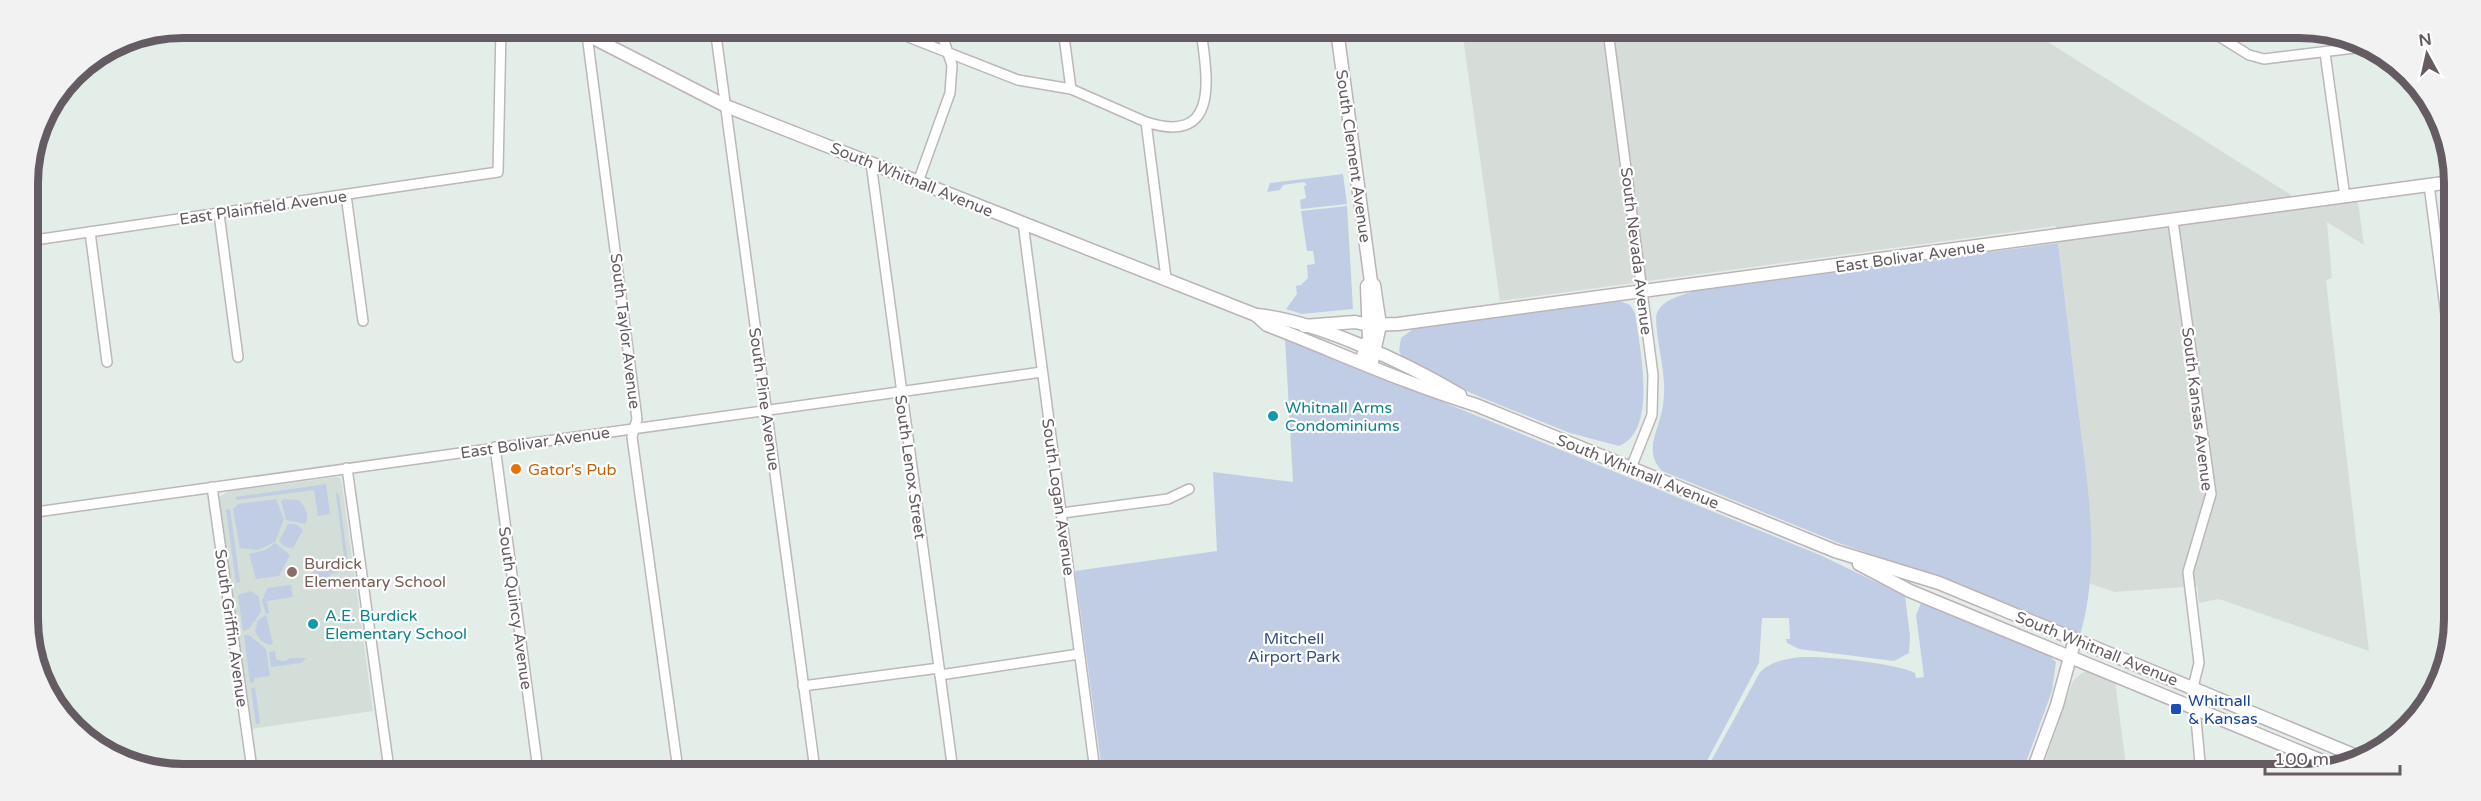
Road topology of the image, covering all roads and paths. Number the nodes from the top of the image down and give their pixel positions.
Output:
1 (501, 38) edge
2 (587, 38) edge
3 (593, 38) edge
4 (716, 38) edge
5 (911, 38) edge
6 (942, 38) edge
7 (1064, 38) edge
8 (1202, 38) edge
9 (1338, 38) edge
10 (1609, 38) edge
11 (2222, 38) edge
12 (2352, 48) edge
13 (946, 52) junction
14 (2325, 52) junction
15 (1071, 89) junction
16 (726, 106) junction
17 (1146, 122) junction
18 (871, 163) junction
19 (918, 182) junction
20 (2444, 183) edge
21 (2429, 185) junction
22 (346, 195) junction
23 (2345, 197) junction
24 (219, 213) junction
25 (2173, 221) junction
26 (1023, 224) junction
27 (90, 232) junction
28 (38, 240) edge
29 (1166, 278) junction
30 (1642, 291) junction
31 (2444, 299) edge
32 (1256, 315) junction
33 (363, 321) dead end
34 (1375, 325) junction
35 (1304, 326) junction
36 (238, 357) dead end
37 (1368, 357) junction
38 (107, 362) dead end
39 (1042, 372) junction
40 (901, 391) junction
41 (767, 409) junction
42 (635, 428) junction
43 (495, 447) junction
44 (346, 468) junction
45 (1631, 468) junction
46 (212, 488) junction
47 (1189, 489) dead end
48 (38, 512) edge
49 (1062, 513) junction
50 (1834, 551) junction
51 (2075, 639) junction
52 (1079, 654) junction
53 (2071, 657) junction
54 (939, 671) junction
55 (803, 686) junction
56 (2193, 687) junction
57 (2194, 707) junction
58 (2307, 734) junction
59 (2300, 751) junction
60 (2350, 753) edge
61 (2324, 761) edge
62 (2036, 763) edge
63 (2200, 763) edge
64 (251, 764) edge
65 (388, 764) edge
66 (537, 764) edge
67 (677, 764) edge
68 (814, 764) edge
69 (952, 764) edge
70 (1094, 764) edge

1 - 22 street, East Plainfield Avenue
2 - 42 street, South Taylor Avenue
3 - 16 street, South Whitnall Avenue
4 - 16 street, South Pine Avenue
5 - 13 street
6 - 13 street
7 - 15 street
8 - 17 street
9 - 34 street, South Clement Avenue
10 - 30 street, South Nevada Avenue
11 - 14 street
12 - 14 street
13 - 15 street
13 - 19 street
14 - 23 street
15 - 17 street
16 - 18 street, South Whitnall Avenue
16 - 41 street, South Pine Avenue
17 - 29 street
18 - 19 street, South Whitnall Avenue
18 - 40 street, South Lenox Street
19 - 26 street, South Whitnall Avenue
20 - 21 street, East Bolivar Avenue
21 - 23 street, East Bolivar Avenue
21 - 31 street
22 - 24 street, East Plainfield Avenue
22 - 33 street
23 - 25 street, East Bolivar Avenue
24 - 27 street, East Plainfield Avenue
24 - 36 street
25 - 30 street, East Bolivar Avenue
25 - 56 street, South Kansas Avenue
26 - 29 street, South Whitnall Avenue
26 - 39 street, South Logan Avenue
27 - 28 street, East Plainfield Avenue
27 - 38 street
29 - 32 street, South Whitnall Avenue
30 - 34 street, East Bolivar Avenue
30 - 45 street, South Nevada Avenue
32 - 35 street, South Whitnall Avenue
32 - 37 street, South Whitnall Avenue
34 - 35 street, East Bolivar Avenue
34 - 37 street, South Clement Avenue
35 - 37 street, South Whitnall Avenue
37 - 45 street, South Whitnall Avenue
39 - 40 street, East Bolivar Avenue
39 - 49 street, South Logan Avenue
40 - 41 street, East Bolivar Avenue
40 - 54 street, South Lenox Street
41 - 42 street, East Bolivar Avenue
41 - 55 street, South Pine Avenue
42 - 43 street, East Bolivar Avenue
42 - 67 street, South Taylor Avenue
43 - 44 street, East Bolivar Avenue
43 - 66 street, South Quincy Avenue
44 - 46 street, East Bolivar Avenue
44 - 65 street
45 - 50 street, South Whitnall Avenue
46 - 48 street, East Bolivar Avenue
46 - 64 street, South Griffin Avenue
47 - 49 street
49 - 52 street, South Logan Avenue
50 - 51 street, South Whitnall Avenue
50 - 53 street, South Whitnall Avenue
51 - 53 street
51 - 56 street, South Whitnall Avenue
52 - 54 street
52 - 70 street, South Logan Avenue
53 - 57 street, South Whitnall Avenue
53 - 62 street
54 - 55 street
54 - 69 street, South Lenox Street
55 - 68 street, South Pine Avenue
56 - 57 street, South Kansas Avenue
56 - 58 street, South Whitnall Avenue
57 - 59 street, South Whitnall Avenue
57 - 63 street, South Kansas Avenue
58 - 59 street
58 - 60 street, South Whitnall Avenue
59 - 61 street, South Whitnall Avenue

